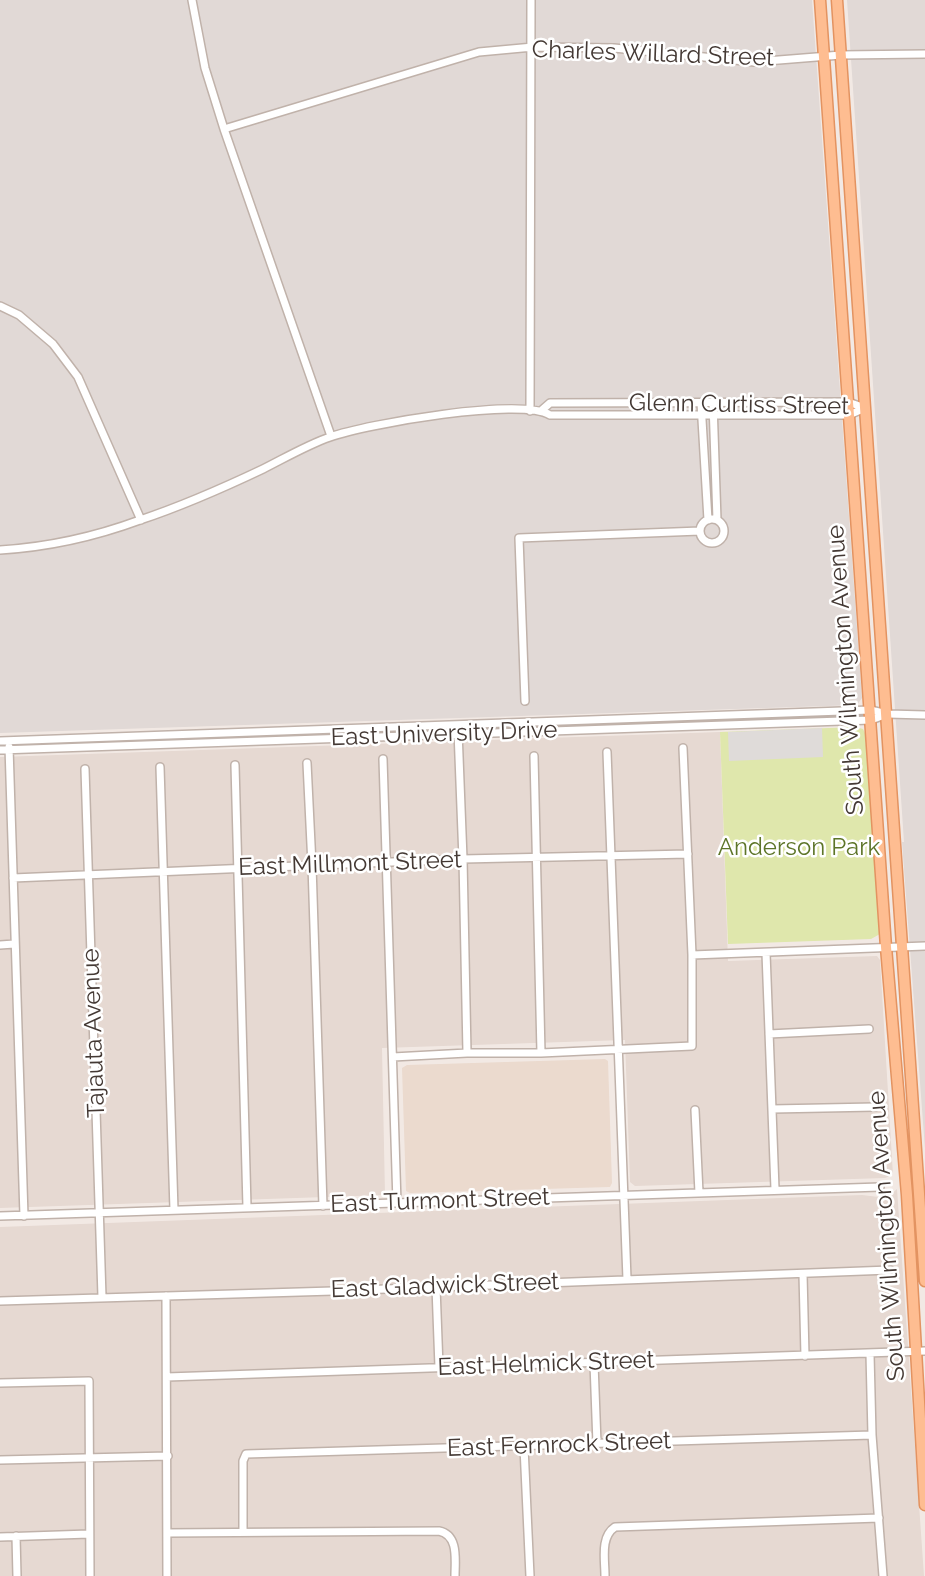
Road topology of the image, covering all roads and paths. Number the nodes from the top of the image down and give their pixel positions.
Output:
1 (192, 0) edge
2 (531, 0) edge
3 (820, 0) edge
4 (837, 0) edge
5 (533, 47) junction
6 (925, 54) edge
7 (841, 55) junction
8 (824, 57) junction
9 (224, 129) junction
10 (0, 306) edge
11 (848, 402) junction
12 (701, 403) junction
13 (713, 403) junction
14 (865, 408) junction
15 (542, 410) junction
16 (530, 411) junction
17 (702, 415) junction
18 (714, 415) junction
19 (849, 415) junction
20 (331, 436) junction
21 (141, 520) junction
22 (708, 520) junction
23 (717, 520) junction
24 (700, 531) junction
25 (0, 550) edge
26 (525, 701) dead end
27 (888, 714) junction
28 (870, 715) junction
29 (925, 715) edge
30 (457, 729) junction
31 (4, 740) edge
32 (684, 748) dead end
33 (0, 750) edge
34 (9, 750) junction
35 (607, 752) dead end
36 (534, 755) dead end
37 (383, 759) dead end
38 (307, 763) dead end
39 (235, 765) dead end
40 (160, 766) dead end
41 (85, 769) dead end
42 (688, 854) junction
43 (612, 856) junction
44 (536, 858) junction
45 (463, 859) junction
46 (386, 863) junction
47 (312, 865) junction
48 (238, 868) junction
49 (162, 870) junction
50 (89, 875) junction
51 (13, 878) junction
52 (14, 944) junction
53 (0, 945) edge
54 (925, 946) edge
55 (886, 947) junction
56 (901, 947) junction
57 (766, 953) junction
58 (692, 955) junction
59 (869, 1029) dead end
60 (769, 1034) junction
61 (617, 1049) junction
62 (467, 1053) junction
63 (541, 1053) junction
64 (393, 1057) junction
65 (875, 1107) dead end
66 (772, 1109) junction
67 (695, 1110) dead end
68 (880, 1187) dead end
69 (775, 1189) junction
70 (699, 1193) junction
71 (622, 1195) junction
72 (397, 1203) junction
73 (323, 1206) junction
74 (247, 1207) junction
75 (174, 1210) junction
76 (101, 1213) junction
77 (0, 1216) edge
78 (24, 1216) junction
79 (909, 1227) junction
80 (923, 1227) edge
81 (890, 1270) dead end
82 (803, 1274) junction
83 (627, 1279) junction
84 (925, 1281) edge
85 (436, 1287) junction
86 (166, 1296) junction
87 (102, 1297) junction
88 (0, 1301) edge
89 (920, 1351) edge
90 (870, 1354) junction
91 (805, 1356) junction
92 (594, 1363) junction
93 (439, 1367) junction
94 (167, 1377) junction
95 (0, 1383) edge
96 (872, 1435) junction
97 (597, 1444) junction
98 (524, 1447) junction
99 (168, 1456) junction
100 (90, 1458) junction
101 (0, 1460) edge
102 (925, 1505) edge
103 (879, 1518) junction
104 (243, 1531) junction
105 (168, 1533) junction
106 (89, 1534) junction
107 (16, 1536) junction
108 (0, 1537) edge
109 (17, 1576) edge
110 (90, 1576) edge
111 (167, 1576) edge
112 (455, 1576) edge
113 (530, 1576) edge
114 (606, 1576) edge
115 (883, 1576) edge

1 - 9 street
2 - 5 street
3 - 8 main road, South Wilmington Avenue
4 - 7 main road, South Wilmington Avenue
5 - 8 street, Charles Willard Street
5 - 9 street, Charles Willard Street
5 - 16 street
6 - 7 street, Charles Willard Street
7 - 8 street, Charles Willard Street
7 - 14 main road, South Wilmington Avenue
8 - 11 main road, South Wilmington Avenue
9 - 20 street
10 - 21 street
11 - 13 street, Glenn Curtiss Street
11 - 14 street, Glenn Curtiss Street
11 - 19 main road, South Wilmington Avenue
12 - 13 street, Glenn Curtiss Street
12 - 15 street, Glenn Curtiss Street
12 - 17 street
13 - 18 street
14 - 19 street, Glenn Curtiss Street
14 - 27 main road, South Wilmington Avenue
15 - 16 street, Glenn Curtiss Street
15 - 17 street, Glenn Curtiss Street
16 - 20 street, Glenn Curtiss Street
17 - 18 street, Glenn Curtiss Street
17 - 22 street
18 - 19 street, Glenn Curtiss Street
18 - 23 street
19 - 28 main road, South Wilmington Avenue
20 - 21 street, Glenn Curtiss Street
21 - 25 street, Glenn Curtiss Street
22 - 23 street
22 - 24 street
23 - 24 street
24 - 26 street
27 - 28 street, East University Drive
27 - 29 street, East University Drive
27 - 56 main road, South Wilmington Avenue
28 - 30 street, East University Drive
28 - 55 main road, South Wilmington Avenue
30 - 31 street, East University Drive
30 - 34 street, East University Drive
30 - 45 street
31 - 34 street
32 - 42 street
33 - 34 street, East University Drive
34 - 51 street
35 - 43 street
36 - 44 street
37 - 46 street
38 - 47 street
39 - 48 street
40 - 49 street
41 - 50 street, Tajauta Avenue
42 - 43 street, East Millmont Street
42 - 58 street
43 - 44 street, East Millmont Street
43 - 61 street
44 - 45 street, East Millmont Street
44 - 63 street
45 - 46 street, East Millmont Street
45 - 62 street
46 - 47 street, East Millmont Street
46 - 64 street
47 - 48 street, East Millmont Street
47 - 73 street
48 - 49 street, East Millmont Street
48 - 74 street
49 - 50 street, East Millmont Street
49 - 75 street
50 - 51 street, East Millmont Street
50 - 76 street, Tajauta Avenue
51 - 52 street
52 - 53 street
52 - 78 street
54 - 56 street
55 - 56 street
55 - 57 street
55 - 79 main road, South Wilmington Avenue
56 - 80 main road, South Wilmington Avenue
57 - 58 street
57 - 60 street
58 - 61 street
59 - 60 street
60 - 66 street
61 - 63 street
61 - 71 street
62 - 63 street
62 - 64 street
64 - 72 street
65 - 66 street
66 - 69 street
67 - 70 street
68 - 69 street, East Turmont Street
69 - 70 street, East Turmont Street
70 - 71 street, East Turmont Street
71 - 72 street, East Turmont Street
71 - 83 street
72 - 73 street, East Turmont Street
73 - 74 street, East Turmont Street
74 - 75 street, East Turmont Street
75 - 76 street, East Turmont Street
76 - 78 street, East Turmont Street
76 - 87 street, Tajauta Avenue
77 - 78 street, East Turmont Street
79 - 80 street
79 - 89 main road, South Wilmington Avenue
80 - 84 main road, South Wilmington Avenue
81 - 82 street, East Gladwick Street
82 - 83 street, East Gladwick Street
82 - 91 street
83 - 85 street, East Gladwick Street
85 - 86 street, East Gladwick Street
85 - 93 street
86 - 87 street, East Gladwick Street
86 - 94 street
87 - 88 street, East Gladwick Street
89 - 90 street, East Helmick Street
89 - 102 main road, South Wilmington Avenue
90 - 91 street, East Helmick Street
90 - 96 street
91 - 92 street, East Helmick Street
92 - 93 street, East Helmick Street
92 - 97 street
93 - 94 street, East Helmick Street
94 - 99 street
95 - 100 street
96 - 97 street, East Fernrock Street
96 - 103 street
97 - 98 street, East Fernrock Street
98 - 104 street, East Fernrock Street
98 - 113 street
99 - 100 street
99 - 105 street
100 - 101 street
100 - 106 street
103 - 114 street
103 - 115 street
104 - 105 street
104 - 112 street
105 - 111 street
106 - 107 street
106 - 110 street
107 - 108 street
107 - 109 street

